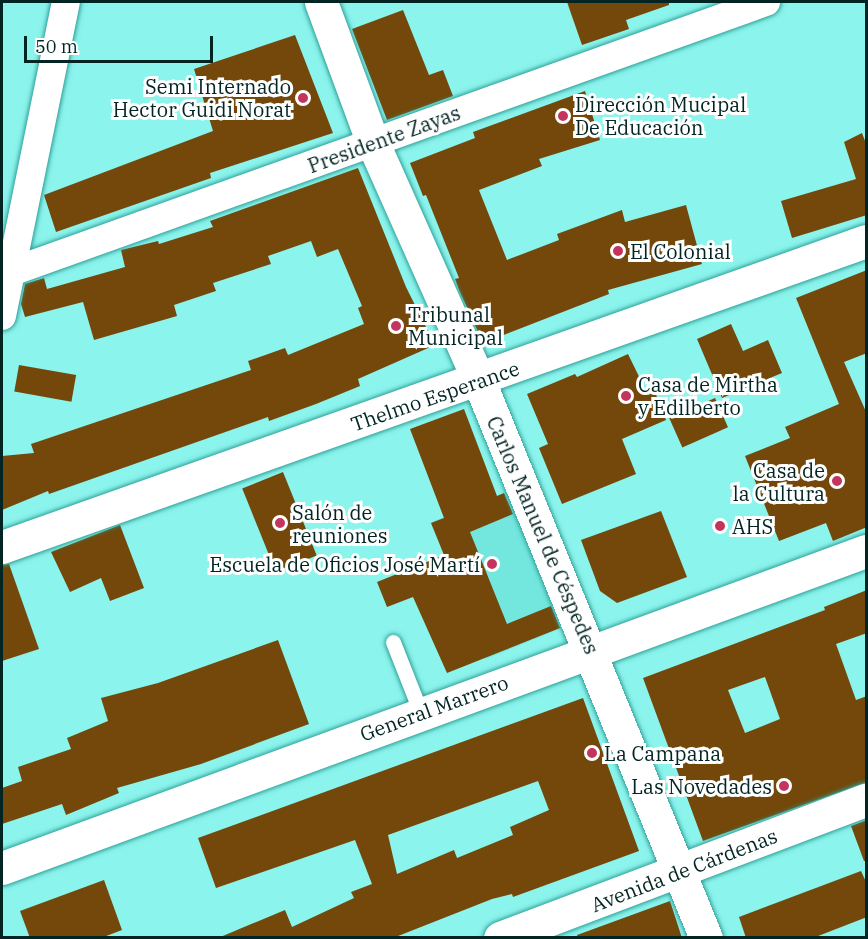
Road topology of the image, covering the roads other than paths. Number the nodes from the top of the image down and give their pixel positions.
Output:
1 (66, 2) edge
2 (321, 2) edge
3 (766, 2) edge
4 (373, 143) junction
5 (867, 241) edge
6 (6, 271) edge
7 (2, 316) edge
8 (478, 381) junction
9 (2, 547) edge
10 (867, 551) edge
11 (393, 642) dead end
12 (591, 650) junction
13 (421, 713) junction
14 (867, 800) edge
15 (2, 868) edge
16 (680, 872) junction
17 (500, 938) edge
18 (706, 938) edge

1 - 6 street
2 - 4 main road, Carlos Manuel de Céspedes
3 - 4 street, Presidente Zayas
4 - 6 street, Presidente Zayas
4 - 8 main road, Carlos Manuel de Céspedes
5 - 8 main road, Thelmo Esperance
6 - 7 street
8 - 9 main road, Thelmo Esperance
8 - 12 main road, Carlos Manuel de Céspedes
10 - 12 main road, General Marrero
11 - 13 lane
12 - 13 main road, General Marrero
12 - 16 main road, Carlos Manuel de Céspedes
13 - 15 main road, General Marrero
14 - 16 main road, Avenida de Cárdenas
16 - 17 main road, Avenida de Cárdenas
16 - 18 main road, Carlos Manuel de Céspedes

